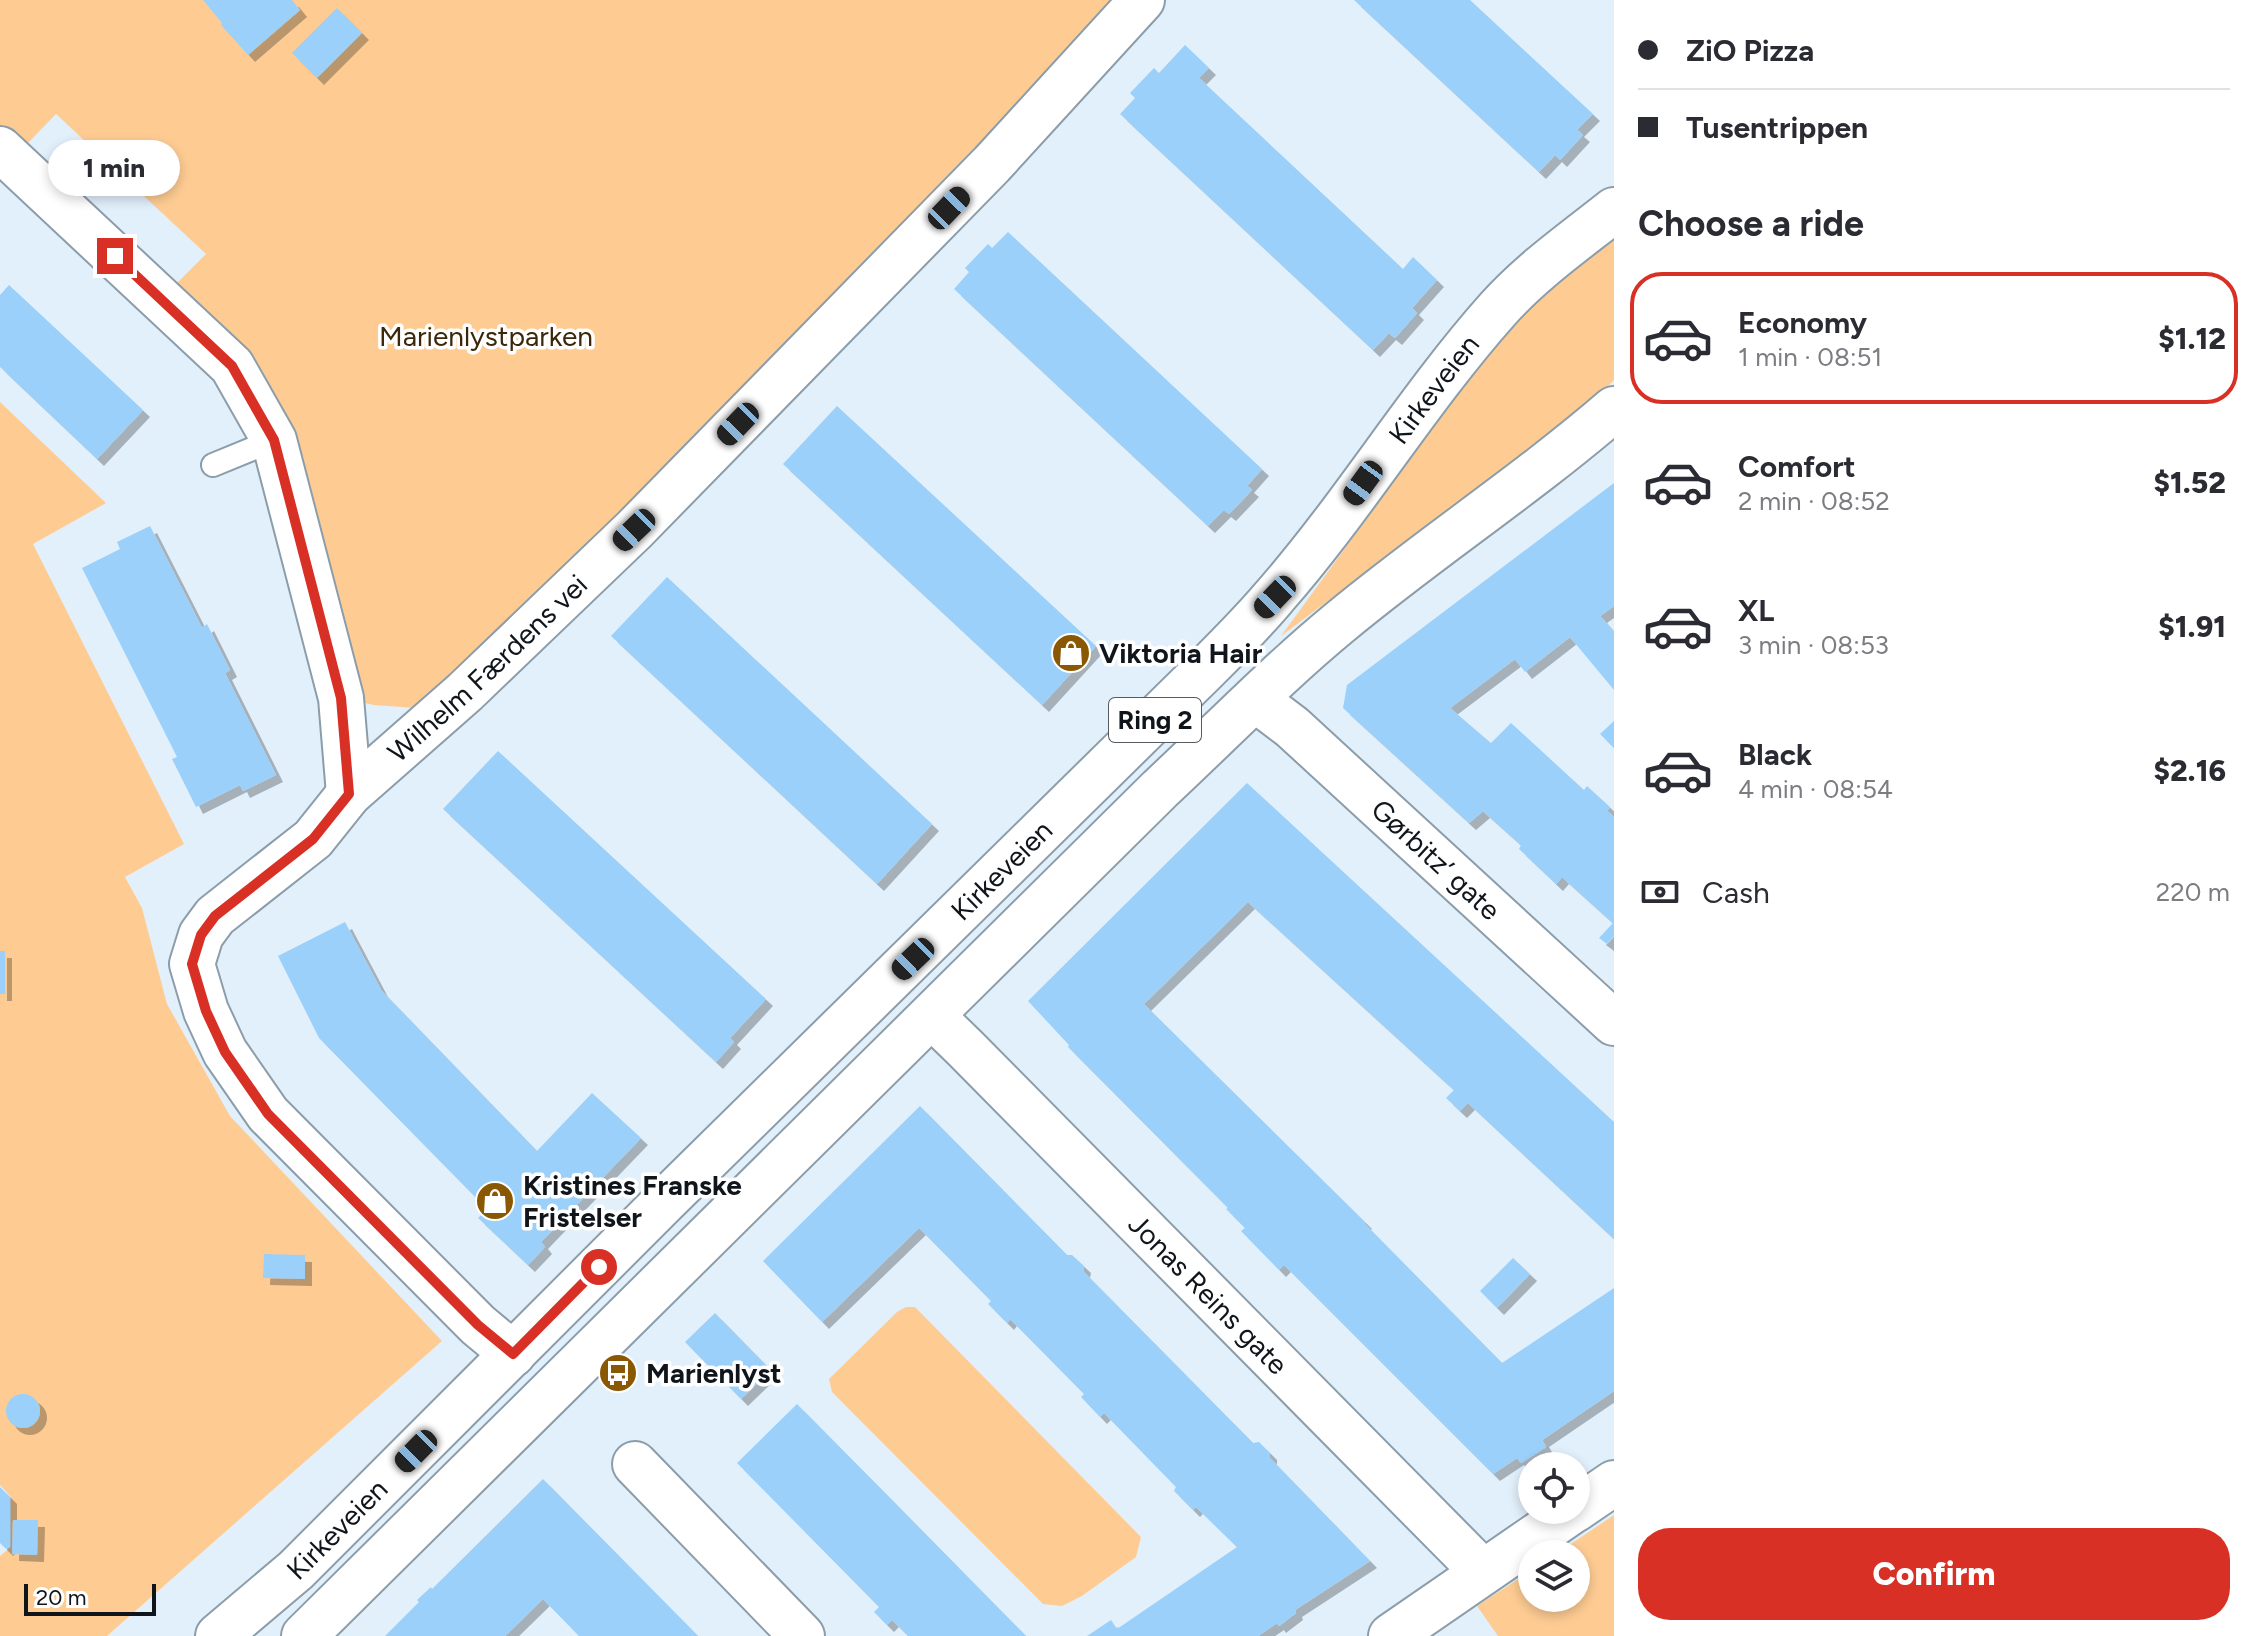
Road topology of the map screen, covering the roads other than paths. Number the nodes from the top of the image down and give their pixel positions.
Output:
1 (1142, 0) edge
2 (0, 149) edge
3 (1614, 210) edge
4 (1614, 409) edge
5 (274, 440) junction
6 (213, 465) dead end
7 (1255, 699) junction
8 (349, 794) junction
9 (1612, 1015) edge
10 (932, 1016) junction
11 (513, 1354) junction
12 (635, 1464) dead end
13 (1614, 1483) edge
14 (1590, 1499) edge
15 (1553, 1524) edge
16 (1483, 1572) junction
17 (218, 1636) edge
18 (304, 1636) edge
19 (802, 1636) edge
20 (1391, 1636) edge

1 - 8 street, Wilhelm Færdens vei
2 - 5 street
3 - 11 street, Kirkeveien / Ring 2
4 - 7 street, Kirkeveien / Ring 2
5 - 6 lane
5 - 8 street
7 - 9 street, Gørbitz’ gate
7 - 10 street, Kirkeveien / Ring 2
8 - 11 street, Wilhelm Færdens vei
10 - 16 street, Jonas Reins gate
10 - 18 street, Kirkeveien / Ring 2
11 - 17 street, Kirkeveien / Ring 2
12 - 19 street
13 - 14 street
15 - 16 street
16 - 20 street

